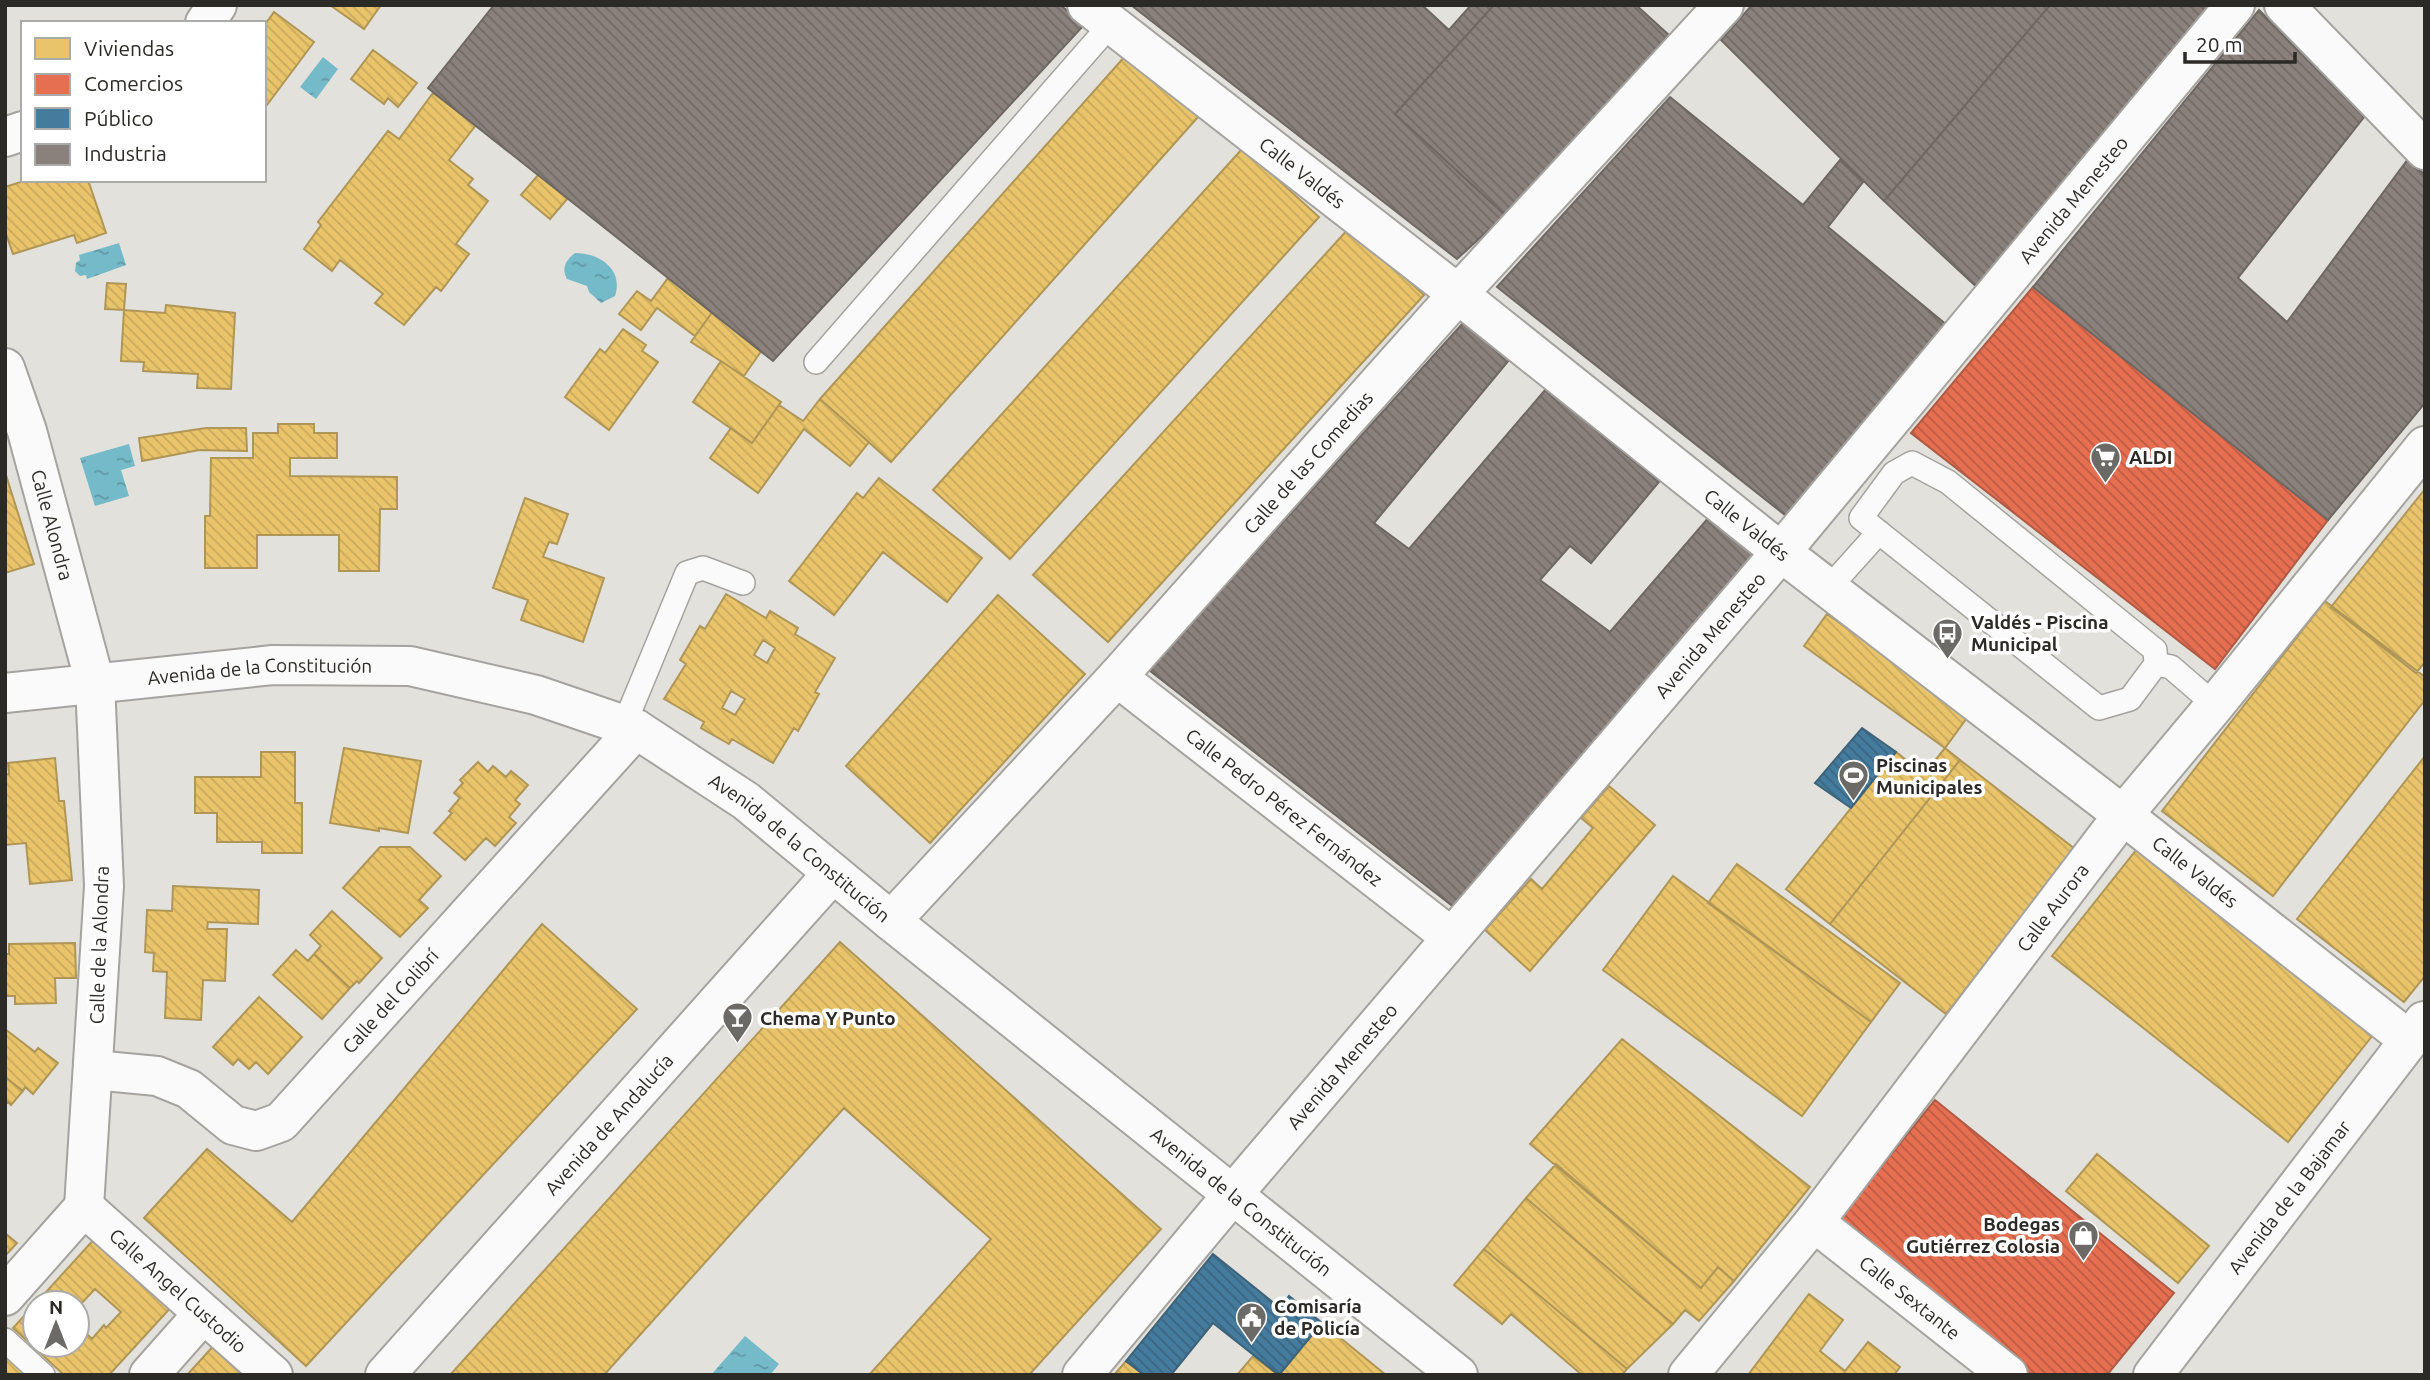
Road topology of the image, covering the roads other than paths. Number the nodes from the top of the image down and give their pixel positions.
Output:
1 (217, 5) edge
2 (1724, 5) edge
3 (2235, 5) edge
4 (2284, 5) edge
5 (1099, 15) edge
6 (206, 21) edge
7 (2425, 150) edge
8 (1458, 294) junction
9 (816, 362) dead end
10 (5, 368) edge
11 (2425, 446) edge
12 (1879, 532) junction
13 (1781, 552) junction
14 (743, 583) dead end
15 (1828, 589) junction
16 (2156, 664) junction
17 (1116, 677) junction
18 (95, 683) junction
19 (5, 693) edge
20 (2216, 705) junction
21 (630, 727) junction
22 (2123, 815) junction
23 (833, 873) junction
24 (891, 921) junction
25 (1451, 937) junction
26 (2417, 1030) edge
27 (94, 1070) junction
28 (1233, 1194) junction
29 (85, 1207) junction
30 (1814, 1222) junction
31 (5, 1296) edge
32 (203, 1314) junction
33 (5, 1340) edge
34 (43, 1375) edge
35 (149, 1375) edge
36 (273, 1375) edge
37 (385, 1375) edge
38 (1082, 1375) edge
39 (1458, 1375) edge
40 (1688, 1375) edge
41 (2008, 1375) edge
42 (2153, 1375) edge

1 - 6 street
2 - 8 street, Calle de las Comedias
3 - 13 street, Avenida Menesteo
4 - 7 street
5 - 8 street, Calle Valdés
5 - 9 lane
8 - 13 street, Calle Valdés
8 - 17 street, Calle de las Comedias
10 - 18 street, Calle Alondra
11 - 20 street, Calle Aurora
12 - 15 lane
12 - 16 lane
12 - 16 lane
13 - 15 street, Calle Valdés
13 - 25 street, Avenida Menesteo
14 - 21 lane
15 - 22 street, Calle Valdés
16 - 20 lane
17 - 24 street, Calle de las Comedias
17 - 25 street, Calle Pedro Pérez Fernández
18 - 19 street, Avenida de la Constitución
18 - 21 street, Avenida de la Constitución
18 - 27 street, Calle de la Alondra
20 - 22 street, Calle Aurora
21 - 23 street, Avenida de la Constitución
21 - 27 street, Calle del Colibrí
22 - 26 street, Calle Valdés
22 - 30 street, Calle Aurora
23 - 24 street, Avenida de la Constitución
23 - 37 street, Avenida de Andalucía
24 - 28 street, Avenida de la Constitución
25 - 28 street, Avenida Menesteo
26 - 42 street, Avenida de la Bajamar
27 - 29 street, Calle de la Alondra
28 - 38 street, Avenida Menesteo
28 - 39 street, Avenida de la Constitución
29 - 31 street
29 - 32 street, Calle Angel Custodio
30 - 40 street, Calle Aurora
30 - 41 street, Calle Sextante
32 - 35 street
32 - 36 street, Calle Angel Custodio
33 - 34 lane

